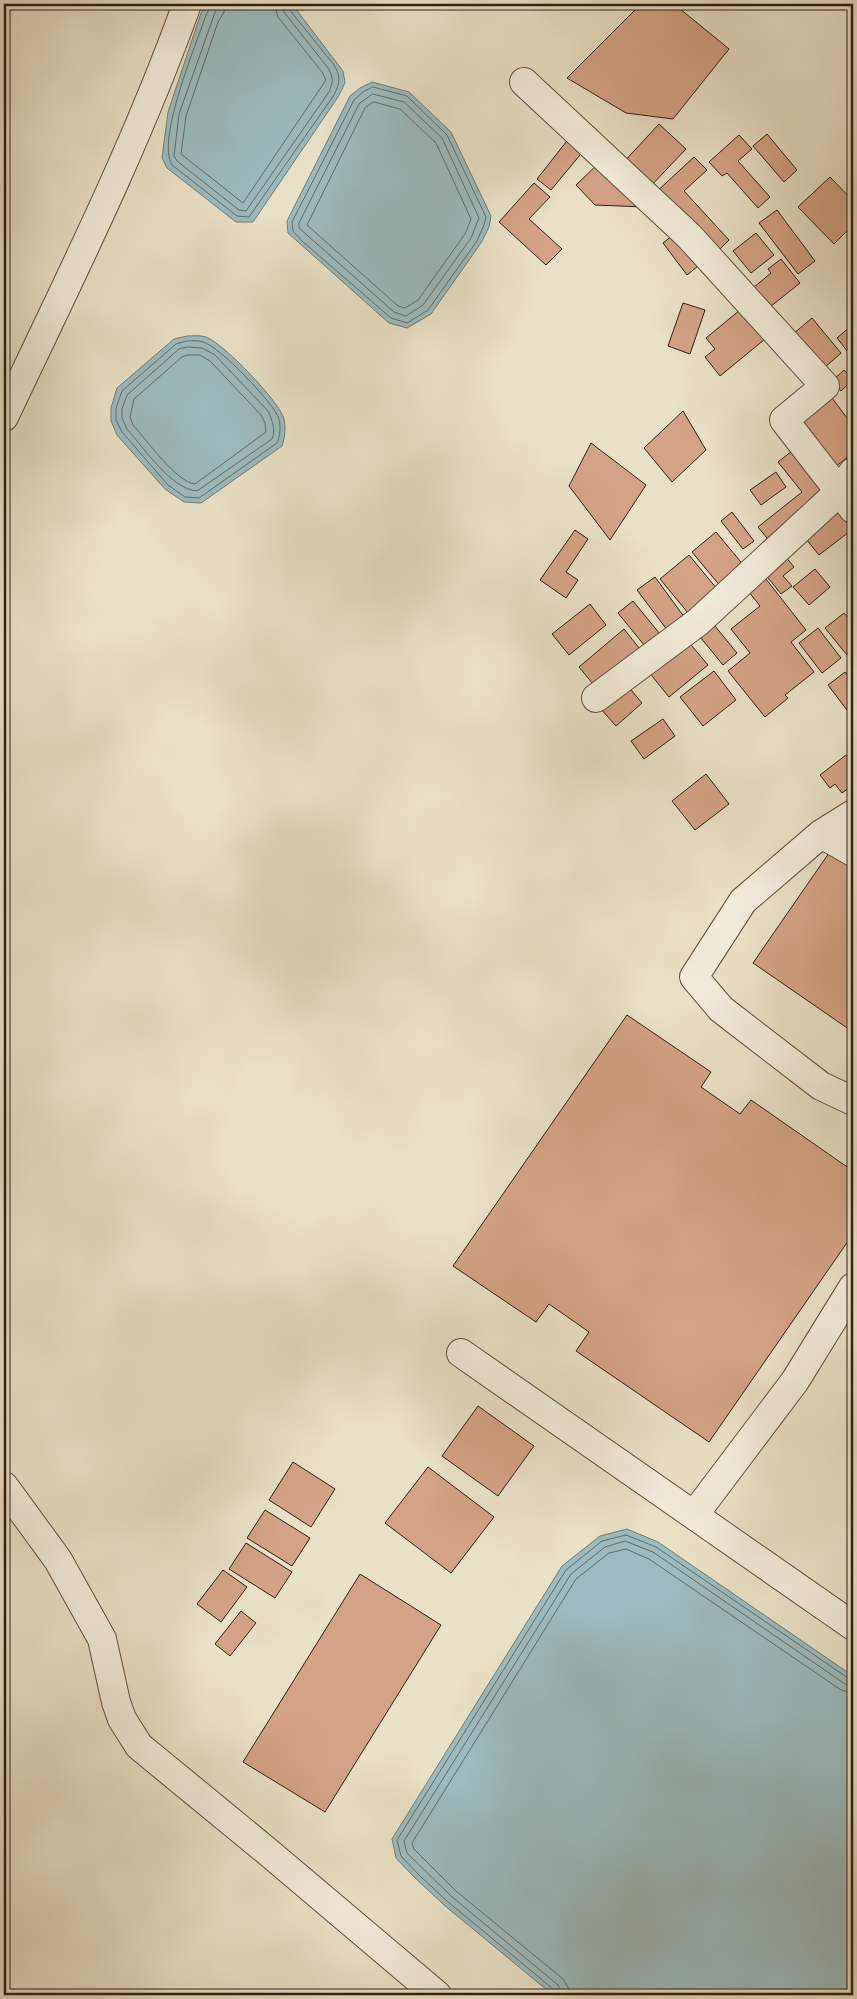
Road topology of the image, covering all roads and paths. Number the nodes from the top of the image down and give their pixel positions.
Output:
1 (187, 4) edge
2 (524, 82) dead end
3 (4, 416) edge
4 (849, 491) edge
5 (596, 698) dead end
6 (853, 814) edge
7 (822, 834) junction
8 (853, 852) edge
9 (853, 1101) edge
10 (853, 1287) edge
11 (461, 1353) dead end
12 (4, 1486) edge
13 (694, 1515) junction
14 (853, 1626) edge
15 (437, 1995) edge

1 - 3 street
2 - 4 street
4 - 5 street
6 - 7 street
7 - 8 street
7 - 9 street
10 - 13 street
11 - 13 street
12 - 15 street
13 - 14 street

